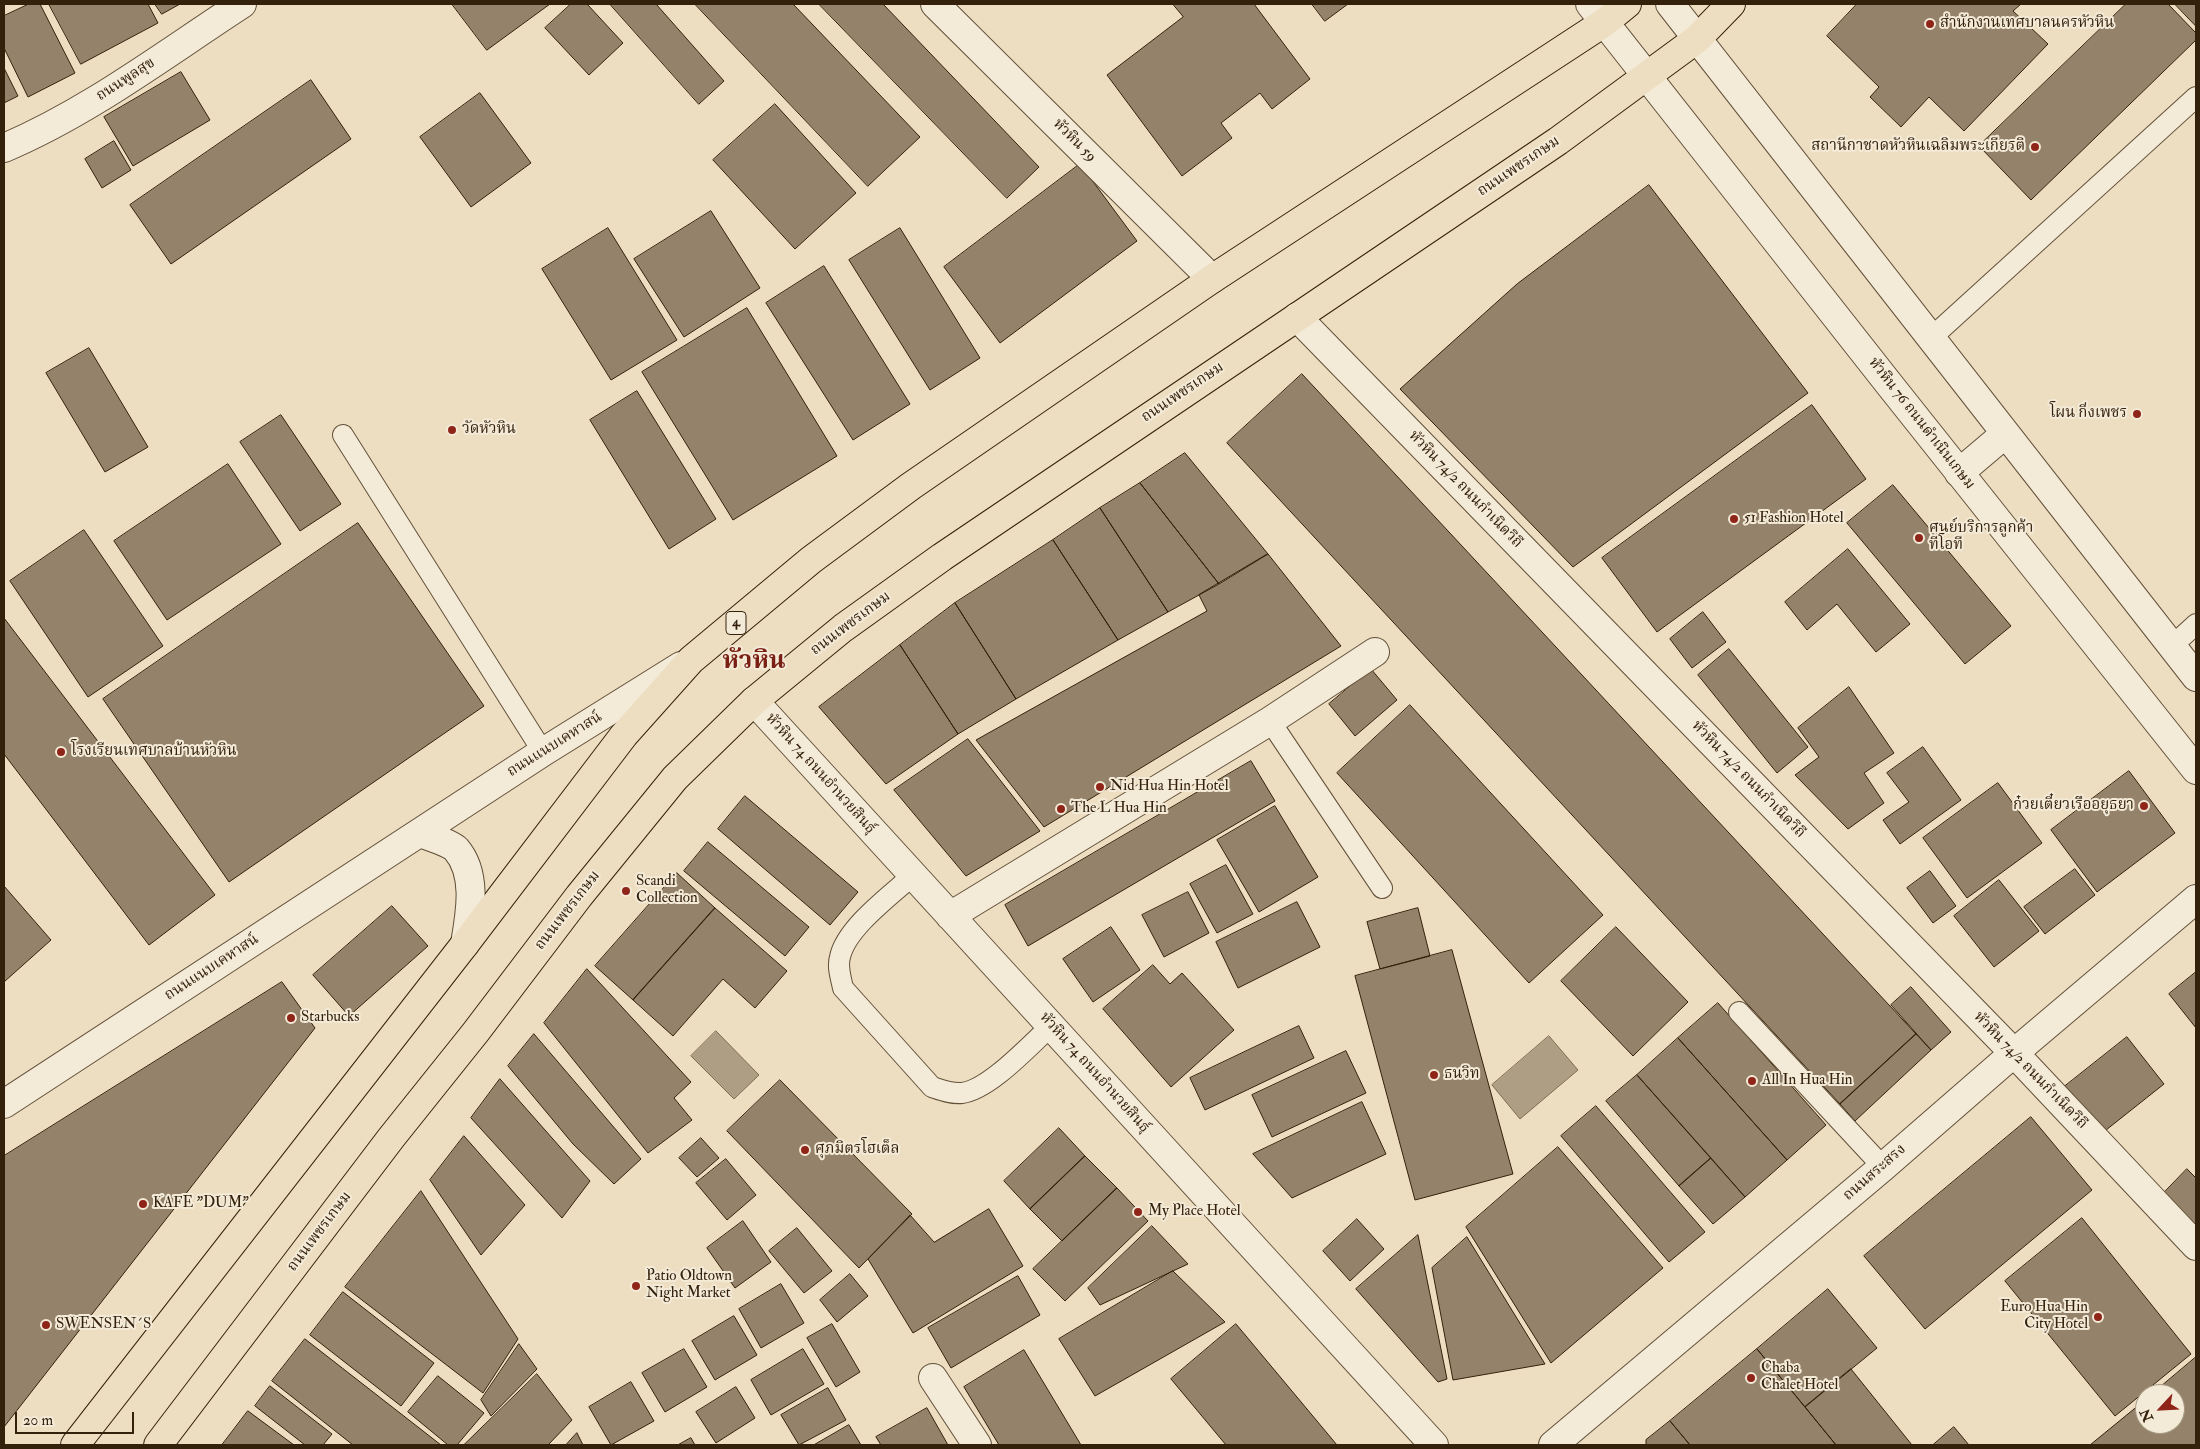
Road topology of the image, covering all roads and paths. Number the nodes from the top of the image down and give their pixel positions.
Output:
1 (242, 4) edge
2 (935, 4) edge
3 (1627, 4) edge
4 (1670, 4) edge
5 (1731, 4) edge
6 (1597, 13) edge
7 (1697, 39) junction
8 (1646, 77) junction
9 (2196, 97) edge
10 (4, 148) edge
11 (1212, 279) junction
12 (1297, 317) junction
13 (1930, 338) junction
14 (2005, 434) junction
15 (343, 435) dead end
16 (1959, 473) junction
17 (2196, 624) edge
18 (2172, 646) junction
19 (1375, 652) dead end
20 (691, 660) junction
21 (2196, 677) edge
22 (754, 701) junction
23 (1270, 721) junction
24 (543, 752) junction
25 (2196, 770) edge
26 (420, 833) junction
27 (912, 876) junction
28 (1382, 888) dead end
29 (2196, 899) edge
30 (950, 916) junction
31 (465, 944) junction
32 (1739, 1012) dead end
33 (1051, 1026) junction
34 (2014, 1052) junction
35 (4, 1104) edge
36 (1883, 1167) junction
37 (2196, 1246) edge
38 (933, 1378) dead end
39 (75, 1445) edge
40 (158, 1445) edge
41 (976, 1445) edge
42 (1434, 1445) edge
43 (1553, 1445) edge

1 - 10 street, ถนนพูลสุข
2 - 11 street, หัวหิน 59
3 - 6 main road, 4
4 - 7 street
5 - 7 main road, ถนนเพชรเกษม
6 - 8 street, หัวหิน 76 ถนนดำเนินเกษม
6 - 11 main road, 4
7 - 8 main road, ถนนเพชรเกษม
7 - 13 street
8 - 12 main road, ถนนเพชรเกษม
8 - 16 street, หัวหิน 76 ถนนดำเนินเกษม
9 - 13 lane
11 - 20 main road, 4
12 - 22 main road, ถนนเพชรเกษม
12 - 34 street, หัวหิน 74/2 ถนนกำเนิดวิถี
13 - 14 street
14 - 16 street
14 - 18 street
15 - 24 lane
16 - 25 street, หัวหิน 76 ถนนดำเนินเกษม
17 - 18 lane
18 - 21 street
19 - 23 street
20 - 24 street, ถนนแนบเคหาสน์
20 - 31 main road, 4
22 - 27 street, หัวหิน 74 ถนนอำนวยสินธุ์
22 - 40 main road, ถนนเพชรเกษม
23 - 28 lane
23 - 30 street
24 - 26 street, ถนนแนบเคหาสน์
26 - 31 street
26 - 35 street, ถนนแนบเคหาสน์
27 - 30 street, หัวหิน 74 ถนนอำนวยสินธุ์
27 - 33 lane
29 - 34 street, ถนนสระสรง
30 - 33 street, หัวหิน 74 ถนนอำนวยสินธุ์
31 - 39 main road, 4
32 - 36 lane
33 - 42 street, หัวหิน 74 ถนนอำนวยสินธุ์
34 - 36 street, ถนนสระสรง
34 - 37 street, หัวหิน 74/2 ถนนกำเนิดวิถี
36 - 43 street, ถนนสระสรง
38 - 41 street

